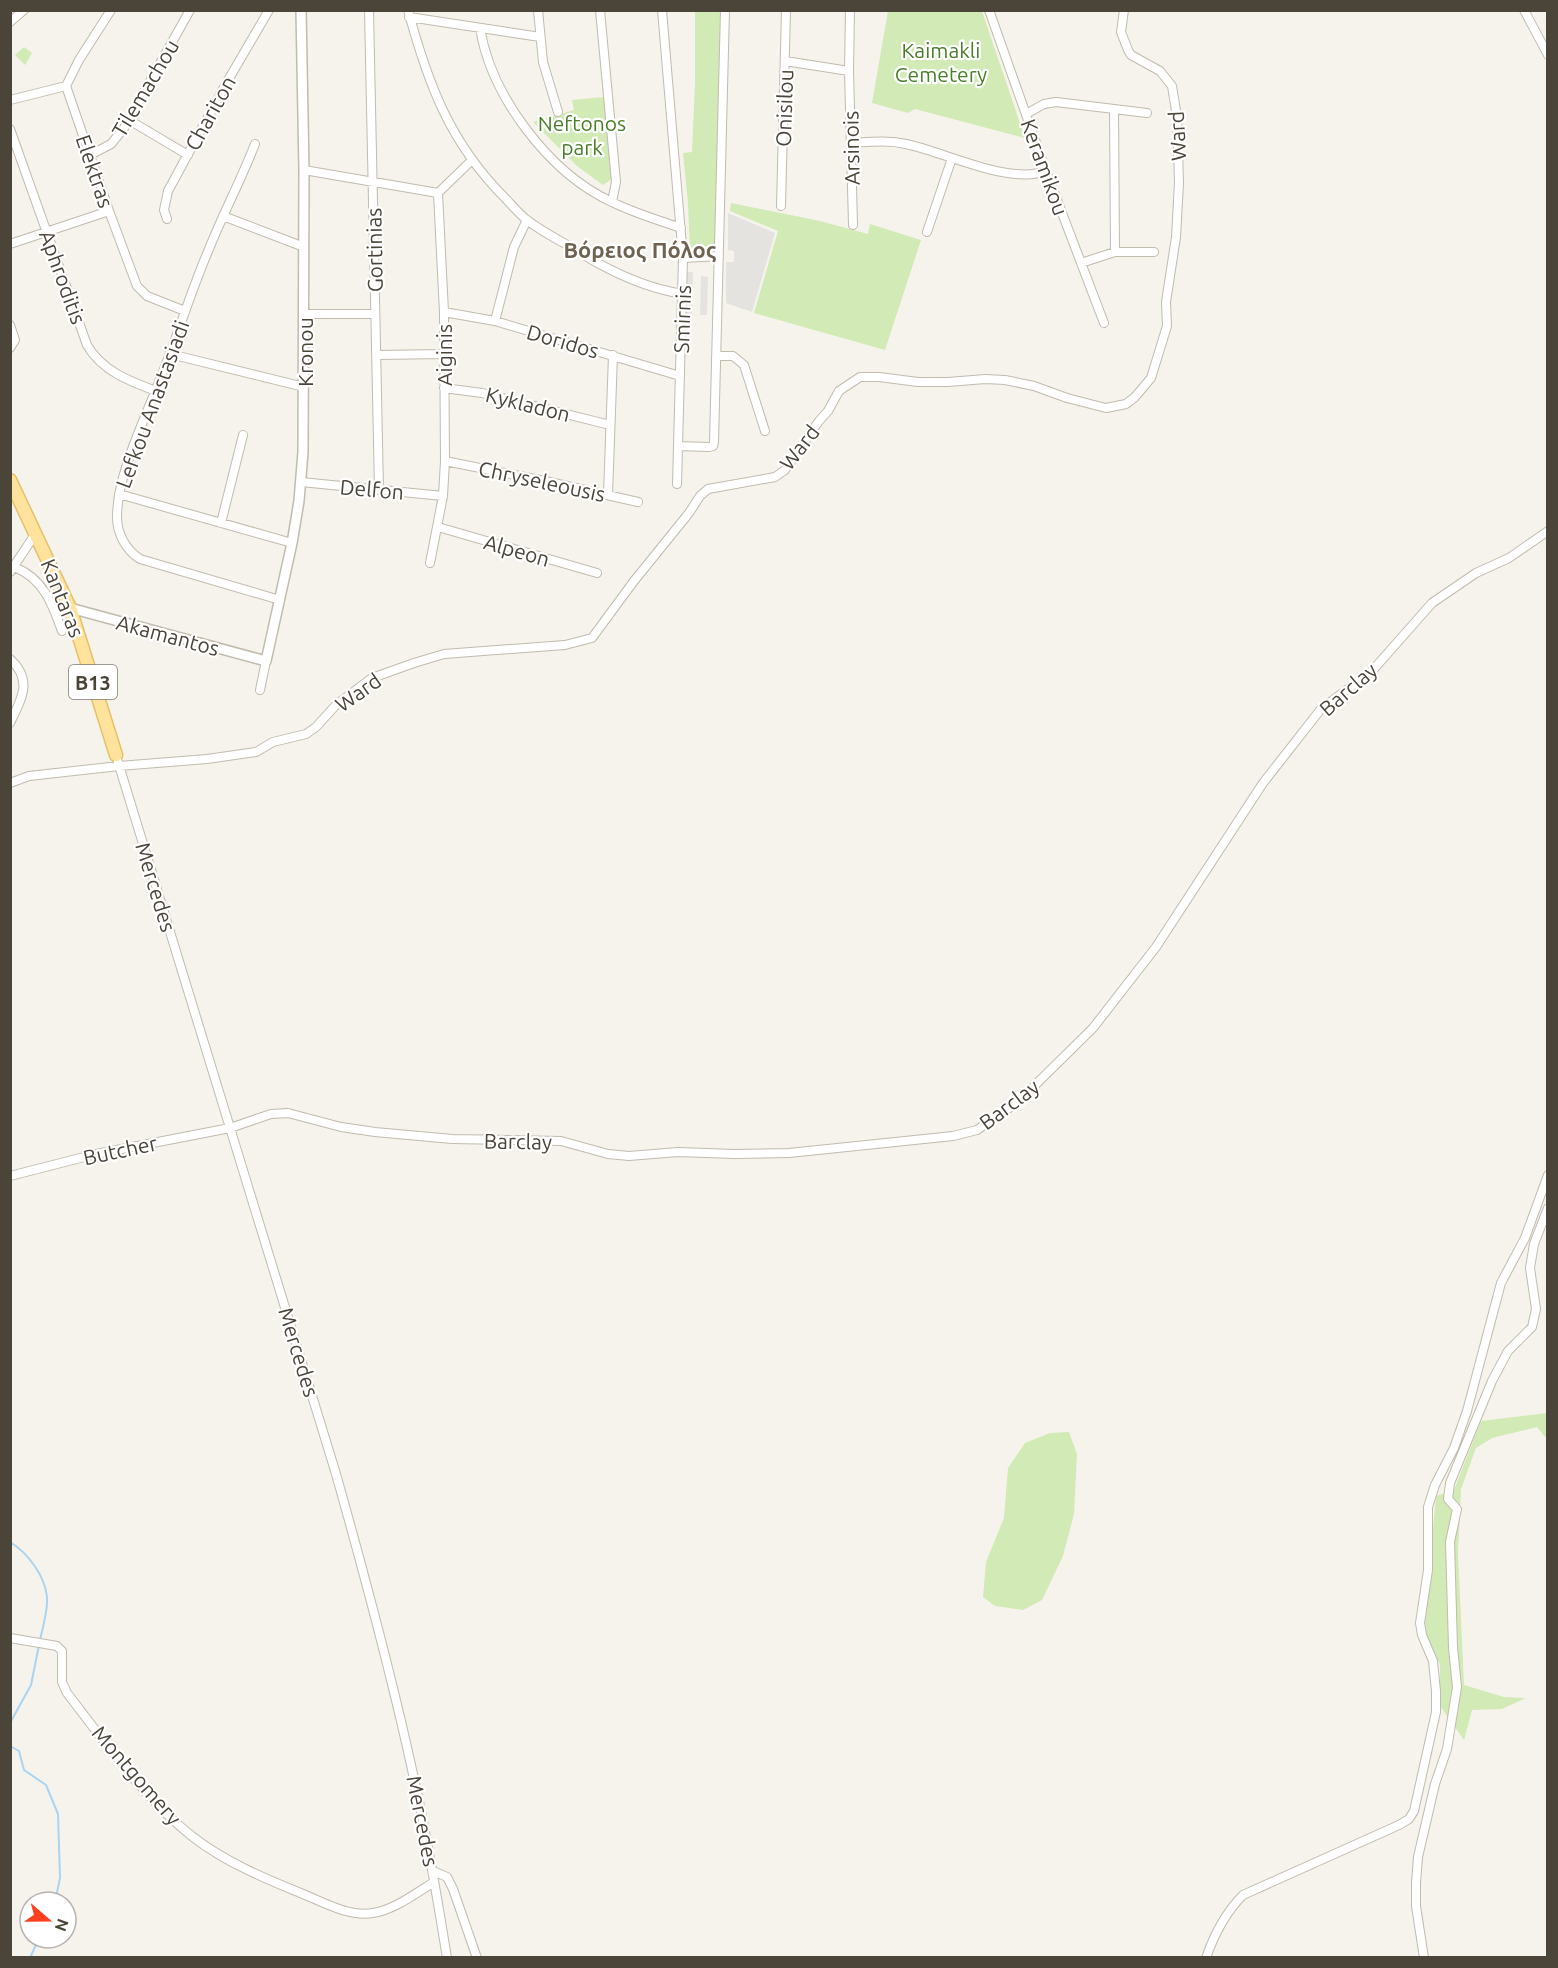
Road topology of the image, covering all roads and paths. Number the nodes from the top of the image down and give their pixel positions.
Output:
1 (24, 10) edge
2 (111, 10) edge
3 (190, 10) edge
4 (269, 10) edge
5 (301, 10) edge
6 (369, 10) edge
7 (538, 10) edge
8 (600, 10) edge
9 (662, 10) edge
10 (725, 10) edge
11 (786, 10) edge
12 (850, 10) edge
13 (989, 10) edge
14 (1124, 10) edge
15 (1524, 10) edge
16 (409, 14) edge
17 (10, 22) edge
18 (480, 28) junction
19 (540, 37) junction
20 (1548, 55) edge
21 (785, 61) junction
22 (849, 70) junction
23 (66, 86) junction
24 (10, 100) edge
25 (1114, 109) junction
26 (558, 112) dead end
27 (1147, 113) dead end
28 (1026, 114) junction
29 (129, 120) junction
30 (10, 129) edge
31 (851, 143) junction
32 (255, 144) dead end
33 (90, 155) junction
34 (188, 155) junction
35 (952, 158) junction
36 (471, 161) junction
37 (304, 170) junction
38 (1046, 171) junction
39 (372, 181) junction
40 (438, 193) junction
41 (612, 202) junction
42 (781, 206) dead end
43 (109, 211) junction
44 (224, 216) junction
45 (167, 219) dead end
46 (527, 220) junction
47 (853, 225) dead end
48 (681, 228) junction
49 (46, 232) junction
50 (927, 232) dead end
51 (10, 244) edge
52 (304, 247) junction
53 (1115, 252) junction
54 (1154, 252) dead end
55 (719, 256) junction
56 (683, 258) junction
57 (1081, 263) junction
58 (682, 294) junction
59 (185, 311) junction
60 (444, 312) junction
61 (304, 314) junction
62 (375, 314) junction
63 (495, 321) junction
64 (1104, 323) dead end
65 (10, 326) edge
66 (10, 348) edge
67 (170, 354) junction
68 (444, 354) junction
69 (377, 355) junction
70 (613, 355) junction
71 (716, 356) junction
72 (680, 376) junction
73 (304, 387) junction
74 (444, 388) junction
75 (156, 391) junction
76 (610, 425) junction
77 (765, 432) dead end
78 (243, 435) dead end
79 (678, 446) junction
80 (445, 461) junction
81 (301, 482) junction
82 (677, 484) dead end
83 (12, 486) edge
84 (379, 489) junction
85 (119, 494) junction
86 (608, 495) junction
87 (443, 496) junction
88 (638, 502) dead end
89 (220, 522) junction
90 (438, 527) junction
91 (1548, 531) edge
92 (36, 533) junction
93 (292, 543) junction
94 (430, 563) dead end
95 (12, 570) edge
96 (597, 573) dead end
97 (280, 600) junction
98 (70, 608) junction
99 (62, 631) dead end
100 (10, 659) edge
101 (266, 661) junction
102 (260, 690) dead end
103 (10, 723) edge
104 (118, 760) junction
105 (10, 783) edge
106 (230, 1128) junction
107 (10, 1176) edge
108 (1548, 1176) edge
109 (1548, 1208) edge
110 (10, 1638) edge
111 (433, 1871) junction
112 (434, 1882) junction
113 (447, 1958) edge
114 (477, 1958) edge
115 (1206, 1958) edge
116 (1424, 1958) edge

1 - 17 street
2 - 23 street
3 - 29 street, Tilemachou
4 - 34 street, Chariton
5 - 37 street, Kronou
6 - 39 street, Gortinias
7 - 19 street
8 - 41 street
9 - 48 street, Smirnis
10 - 55 street
11 - 21 street, Onisilou
12 - 22 street, Arsinois
13 - 28 street, Keramikou
14 - 104 street, Ward
15 - 20 street
16 - 18 street
16 - 36 street
18 - 19 street
18 - 41 street
19 - 26 street
21 - 22 street
21 - 42 street, Onisilou
22 - 31 street, Arsinois
23 - 24 street
23 - 33 street, Elektras
25 - 27 street
25 - 28 street
25 - 53 street
28 - 38 street, Keramikou
29 - 33 street, Tilemachou
29 - 34 street
30 - 49 street, Aphroditis
31 - 35 street
31 - 47 street, Arsinois
32 - 44 street, Lefkou Anastasiadi
33 - 43 street, Elektras
34 - 45 street, Chariton
35 - 38 street
35 - 50 street
36 - 40 street
36 - 46 street
37 - 39 street
37 - 52 street, Kronou
38 - 57 street, Keramikou
39 - 40 street
39 - 62 street, Gortinias
40 - 60 street, Aiginis
41 - 48 street
43 - 49 street
43 - 59 street, Elektras
44 - 52 street
44 - 59 street, Lefkou Anastasiadi
46 - 58 street
46 - 63 street
48 - 56 street, Smirnis
49 - 51 street
49 - 75 street, Aphroditis
52 - 61 street, Kronou
53 - 54 street
53 - 57 street
55 - 56 street
55 - 71 street
56 - 58 street, Smirnis
57 - 64 street, Keramikou
58 - 72 street, Smirnis
59 - 67 street, Lefkou Anastasiadi
60 - 63 street, Doridos
60 - 68 street, Aiginis
61 - 62 street
61 - 73 street, Kronou
62 - 69 street, Gortinias
63 - 70 street, Doridos
65 - 66 street
67 - 73 street
67 - 75 street, Lefkou Anastasiadi
68 - 69 street
68 - 74 street, Aiginis
69 - 84 street, Gortinias
70 - 72 street, Doridos
70 - 76 street
71 - 77 street
71 - 79 street
72 - 79 street, Smirnis
73 - 81 street, Kronou
74 - 76 street, Kykladon
74 - 80 street, Aiginis
75 - 85 street, Lefkou Anastasiadi
76 - 86 street
78 - 89 street
79 - 82 street, Smirnis
80 - 86 street, Chryseleousis
80 - 87 street, Aiginis
81 - 84 street, Delfon
81 - 93 street, Kronou
83 - 92 main road, Kantaras / B13
84 - 87 street, Delfon
85 - 89 street
85 - 97 street, Lefkou Anastasiadi
86 - 88 street, Chryseleousis
87 - 90 street, Aiginis
89 - 93 street
90 - 94 street, Aiginis
90 - 96 street, Alpeon
91 - 106 street, Barclay
92 - 95 street
92 - 98 main road, Kantaras / B13
93 - 97 street, Kronou
95 - 99 street
97 - 101 street, Kronou
98 - 101 street, Akamantos
98 - 104 main road, Kantaras / B13
100 - 103 street
101 - 102 street, Kronou
104 - 105 street, Ward
104 - 106 street, Mercedes
106 - 107 street, Butcher
106 - 111 street, Mercedes
108 - 115 street
109 - 116 street
110 - 112 street, Montgomery
111 - 112 street, Mercedes
111 - 114 street
112 - 113 street, Mercedes

